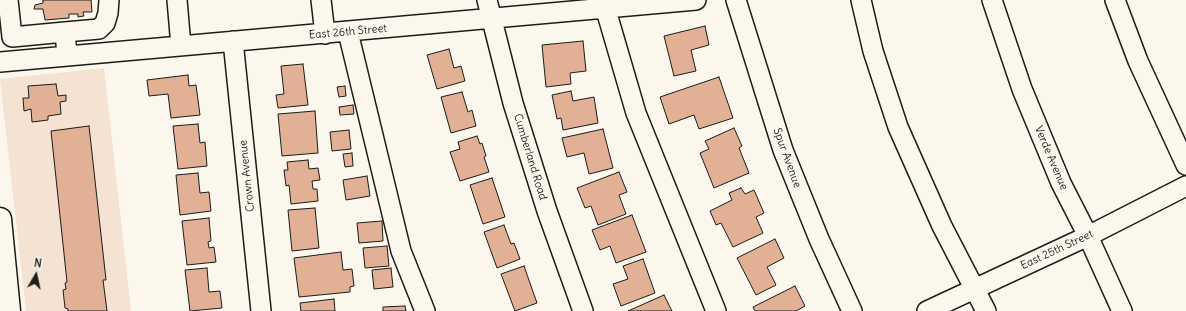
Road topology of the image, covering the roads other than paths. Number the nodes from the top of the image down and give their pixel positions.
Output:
1 (8, 0) edge
2 (109, 0) edge
3 (176, 0) edge
4 (321, 0) edge
5 (487, 0) edge
6 (696, 0) edge
7 (736, 0) edge
8 (861, 0) edge
9 (992, 0) edge
10 (1115, 0) edge
11 (604, 4) edge
12 (491, 18) junction
13 (65, 32) junction
14 (348, 32) junction
15 (325, 34) junction
16 (233, 42) junction
17 (181, 46) junction
18 (67, 56) junction
19 (0, 62) edge
20 (1186, 165) edge
21 (1186, 186) edge
22 (0, 219) edge
23 (1088, 236) junction
24 (975, 289) junction
25 (9, 311) edge
26 (262, 311) edge
27 (425, 311) edge
28 (583, 311) edge
29 (716, 311) edge
30 (852, 311) edge
31 (927, 311) edge
32 (986, 311) edge
33 (1122, 311) edge

1 - 13 street
2 - 13 street
3 - 17 street
4 - 15 street
5 - 12 street, Cumberland Road
6 - 11 street, East 26th Street
7 - 30 street, Spur Avenue
8 - 24 street
9 - 23 street, Verde Avenue
10 - 20 street
11 - 12 street, East 26th Street
11 - 29 street
12 - 14 street, East 26th Street
12 - 28 street, Cumberland Road
13 - 18 street
14 - 15 street, East 26th Street
14 - 27 street
15 - 16 street, East 26th Street
16 - 17 street, East 26th Street
16 - 26 street, Crown Avenue
17 - 18 street, East 26th Street
18 - 19 street, East 26th Street
21 - 23 street, East 25th Street
22 - 25 main road
23 - 24 street, East 25th Street
23 - 33 street, Verde Avenue
24 - 31 street, East 25th Street
24 - 32 street

